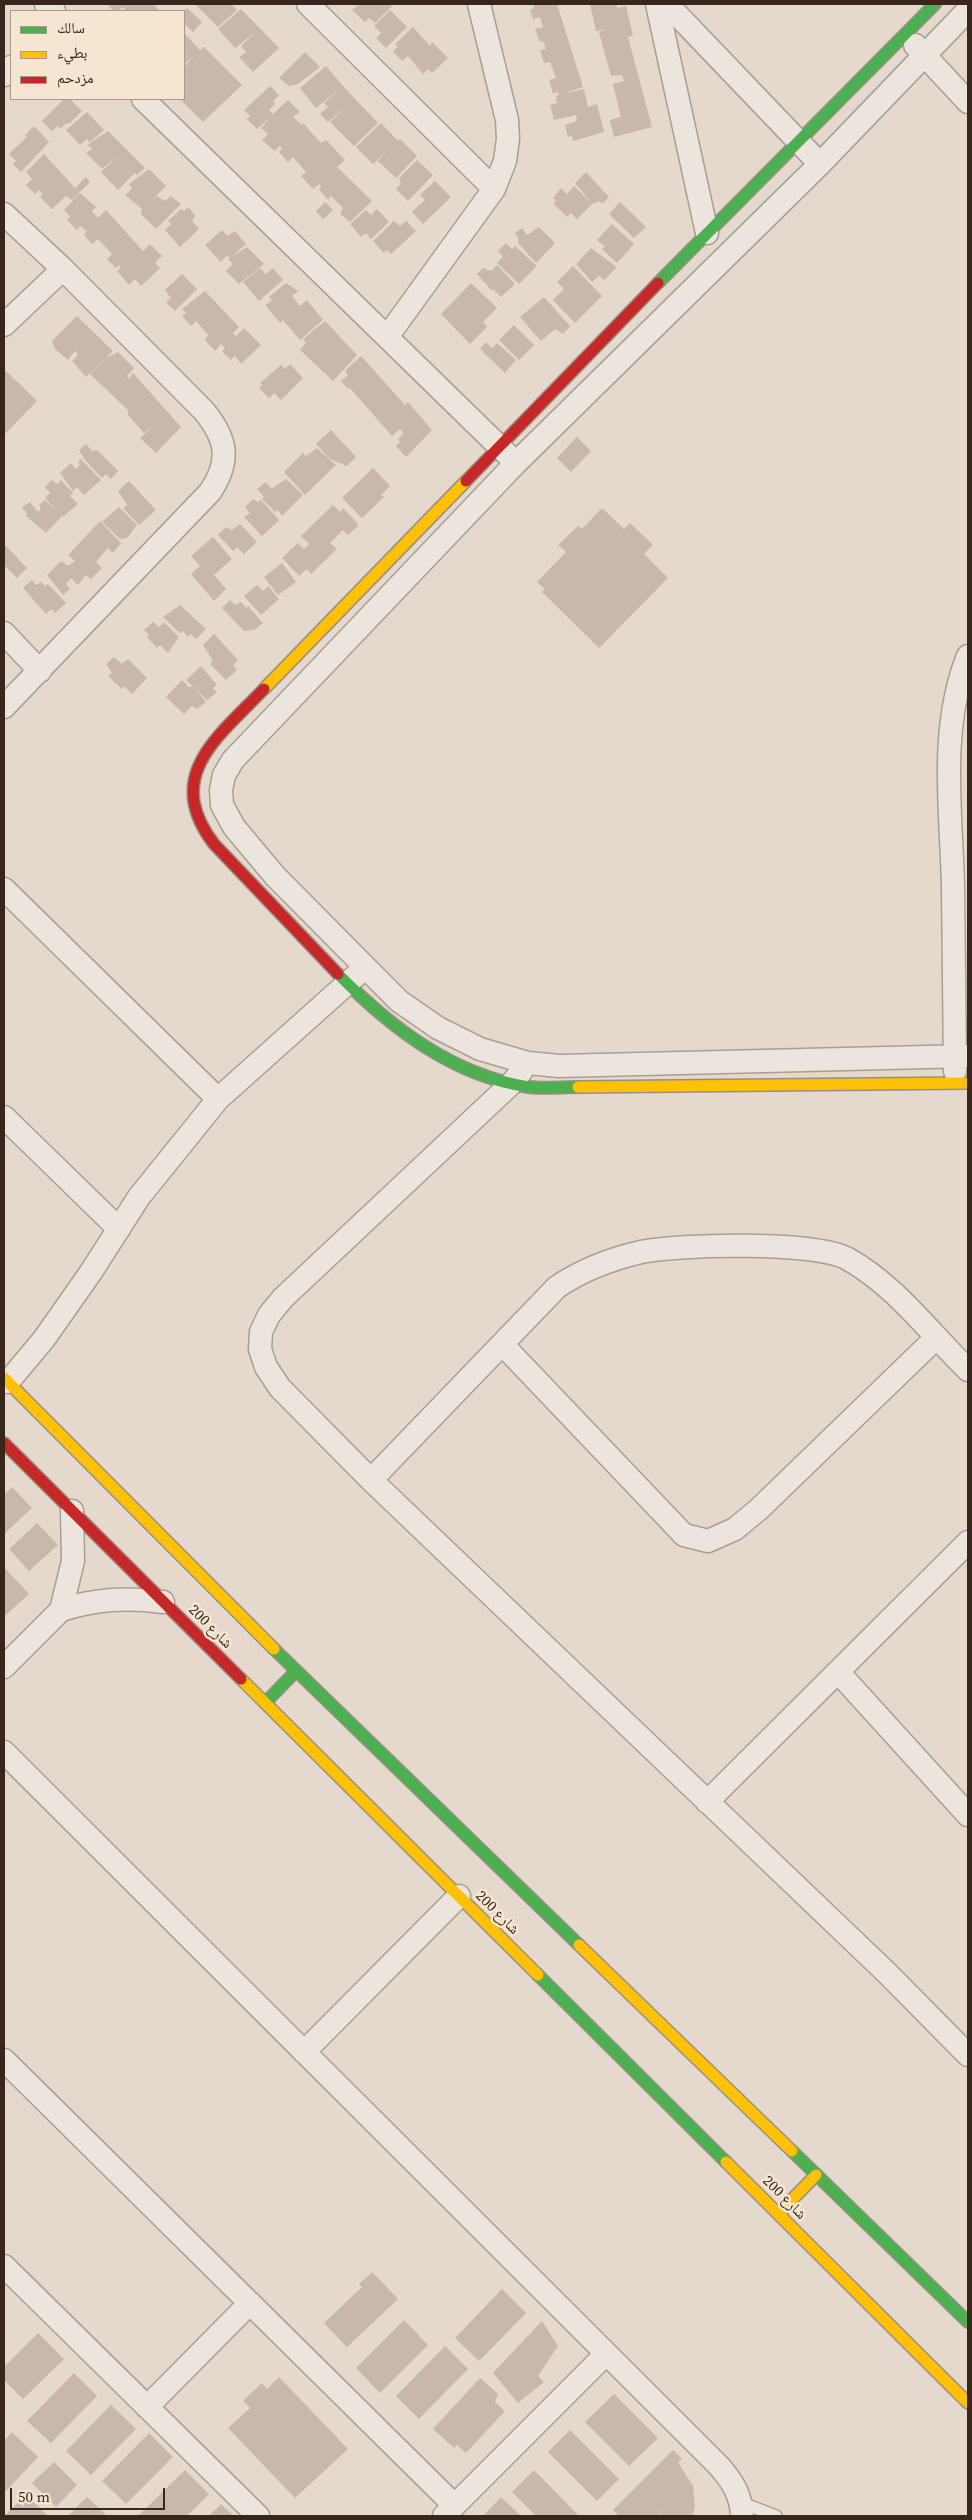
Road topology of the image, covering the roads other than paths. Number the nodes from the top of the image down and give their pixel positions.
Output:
1 (308, 4) edge
2 (479, 4) edge
3 (657, 4) edge
4 (667, 4) edge
5 (935, 4) edge
6 (968, 10) edge
7 (905, 35) junction
8 (925, 55) junction
9 (144, 100) edge
10 (968, 102) edge
11 (799, 142) junction
12 (820, 164) junction
13 (494, 189) junction
14 (4, 214) edge
15 (706, 233) junction
16 (63, 269) junction
17 (4, 325) edge
18 (387, 337) junction
19 (498, 447) junction
20 (516, 463) junction
21 (4, 633) edge
22 (968, 656) edge
23 (40, 670) junction
24 (4, 707) edge
25 (960, 885) edge
26 (4, 889) edge
27 (365, 968) junction
28 (347, 985) junction
29 (961, 1056) edge
30 (528, 1063) junction
31 (962, 1082) edge
32 (512, 1083) junction
33 (218, 1099) junction
34 (4, 1117) edge
35 (119, 1229) junction
36 (936, 1338) junction
37 (502, 1344) junction
38 (968, 1370) edge
39 (6, 1380) edge
40 (4, 1443) edge
41 (371, 1480) junction
42 (72, 1511) junction
43 (968, 1542) edge
44 (163, 1602) junction
45 (61, 1610) junction
46 (4, 1667) edge
47 (296, 1671) junction
48 (839, 1673) junction
49 (265, 1703) junction
50 (4, 1752) edge
51 (706, 1802) junction
52 (965, 1804) edge
53 (459, 1896) junction
54 (304, 2052) junction
55 (968, 2055) edge
56 (4, 2060) edge
57 (816, 2175) junction
58 (778, 2214) junction
59 (4, 2266) edge
60 (250, 2303) junction
61 (968, 2321) edge
62 (606, 2354) junction
63 (968, 2403) edge
64 (147, 2407) junction
65 (742, 2510) edge
66 (449, 2511) edge
67 (258, 2516) edge
68 (776, 2516) edge

1 - 13 street
2 - 13 street
3 - 15 street
4 - 11 street
5 - 7 street
6 - 8 street
7 - 8 street
7 - 11 street
8 - 10 street
8 - 12 street
9 - 18 street
11 - 12 street
11 - 15 street
12 - 20 street
13 - 18 street
14 - 16 street
15 - 19 street
16 - 17 street
16 - 23 street
18 - 19 street
19 - 20 street
19 - 28 street
20 - 27 street
21 - 23 street
22 - 25 street
23 - 24 street
25 - 29 street
26 - 33 street
27 - 28 street
27 - 30 street
28 - 32 street
28 - 33 street
29 - 30 street
29 - 31 street
30 - 32 street
31 - 32 street
32 - 41 street
33 - 35 street
34 - 35 street
35 - 39 street
36 - 37 street
36 - 37 street
36 - 38 street
37 - 41 street
39 - 47 street, شارع 200
40 - 42 street, شارع 200
41 - 51 street
42 - 44 street, شارع 200
42 - 45 street
43 - 48 street
44 - 45 street
44 - 49 street, شارع 200
45 - 46 street
47 - 49 street
47 - 57 street, شارع 200
48 - 51 street
48 - 52 street
49 - 53 street, شارع 200
50 - 54 street
51 - 55 street
53 - 54 street
53 - 58 street, شارع 200
54 - 62 street
56 - 60 street
57 - 58 street
57 - 61 street, شارع 200
58 - 63 street, شارع 200
59 - 64 street
60 - 64 street
60 - 66 street
62 - 65 street
62 - 66 street
64 - 67 street
65 - 68 lane

